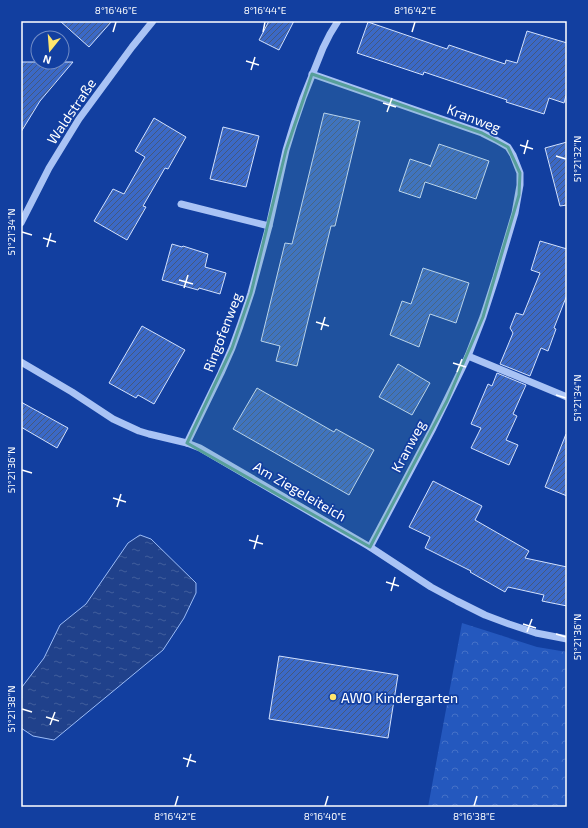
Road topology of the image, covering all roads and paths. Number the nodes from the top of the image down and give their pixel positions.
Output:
1 (153, 21) edge
2 (338, 21) edge
3 (312, 74) junction
4 (181, 204) dead end
5 (21, 222) edge
6 (269, 226) junction
7 (468, 356) junction
8 (21, 362) edge
9 (567, 397) edge
10 (187, 443) junction
11 (370, 547) junction
12 (567, 639) edge

1 - 5 street, Waldstraße
2 - 3 street, Ringofenweg
3 - 6 street, Ringofenweg
3 - 7 street, Kranweg
4 - 6 street
6 - 10 street, Ringofenweg
7 - 9 street
7 - 11 street, Kranweg
8 - 10 street, Am Ziegeleiteich
10 - 11 street, Am Ziegeleiteich
11 - 12 street, Am Ziegeleiteich

